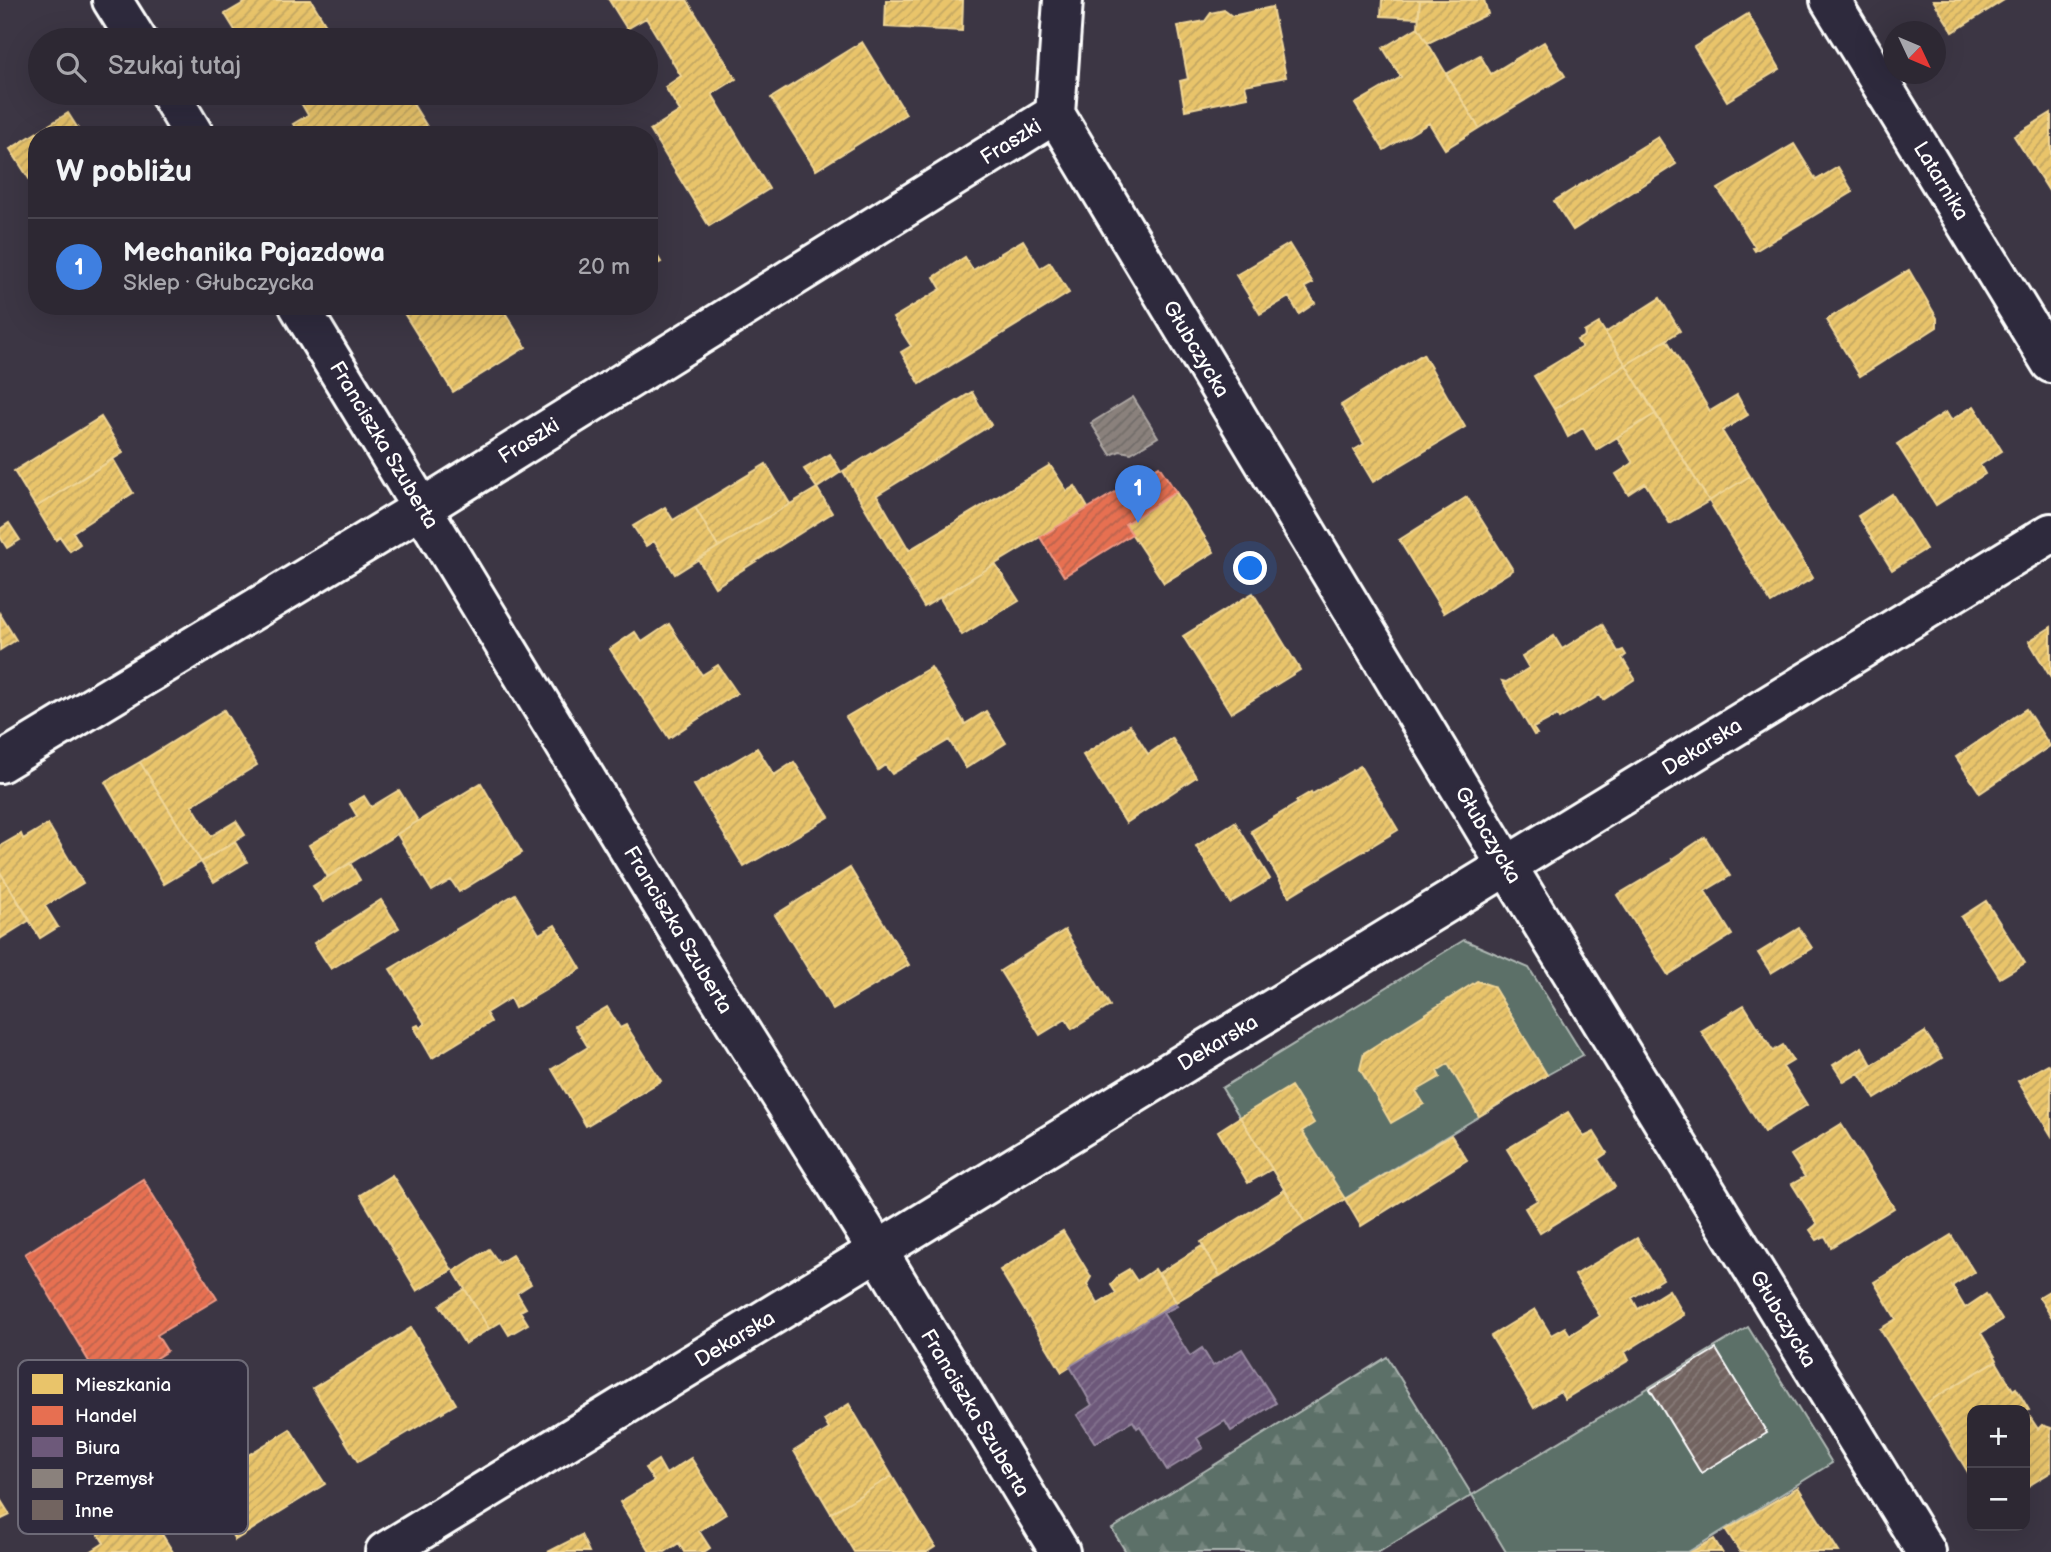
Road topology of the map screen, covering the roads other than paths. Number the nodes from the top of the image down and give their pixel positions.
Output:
1 (112, 0) edge
2 (1063, 0) edge
3 (1830, 0) edge
4 (129, 28) edge
5 (176, 105) edge
6 (1055, 114) junction
7 (189, 126) edge
8 (304, 315) edge
9 (2051, 363) edge
10 (422, 508) junction
11 (2051, 533) edge
12 (0, 763) edge
13 (1507, 866) junction
14 (877, 1251) junction
15 (385, 1552) edge
16 (1060, 1552) edge
17 (1926, 1552) edge

1 - 4 street
2 - 6 street
3 - 9 street, Latarnika
5 - 7 street
6 - 10 street, Fraszki
6 - 13 street, Głubczycka
8 - 10 street, Franciszka Szuberta
10 - 12 street, Fraszki
10 - 14 street, Franciszka Szuberta
11 - 13 street, Dekarska
13 - 14 street, Dekarska
13 - 17 street, Głubczycka
14 - 15 street, Dekarska
14 - 16 street, Franciszka Szuberta

